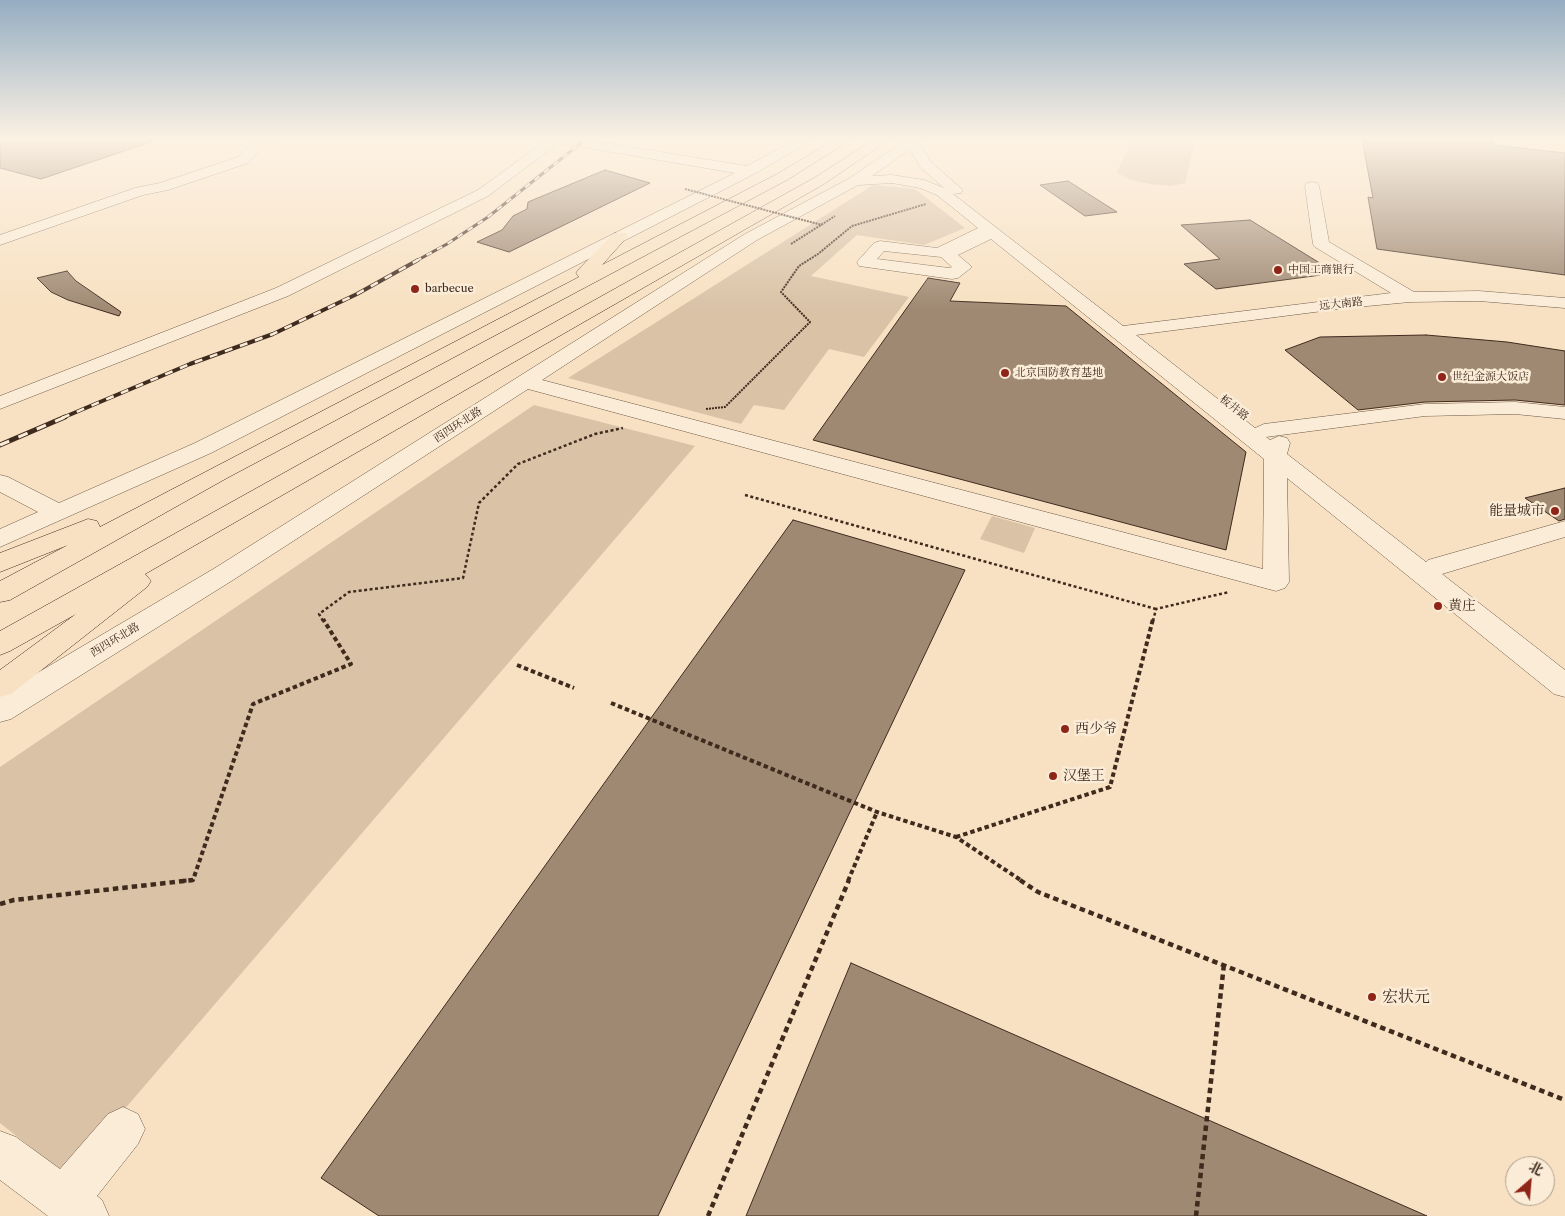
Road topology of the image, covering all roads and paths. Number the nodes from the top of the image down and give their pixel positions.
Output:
1 (124, 196) edge
2 (477, 196) edge
3 (701, 196) edge
4 (711, 196) edge
5 (747, 196) edge
6 (793, 196) edge
7 (829, 196) edge
8 (947, 196) edge
9 (963, 196) edge
10 (1314, 196) edge
11 (835, 216) dead end
12 (822, 225) junction
13 (990, 231) junction
14 (620, 236) junction
15 (751, 237) junction
16 (0, 240) edge
17 (791, 244) dead end
18 (642, 282) junction
19 (569, 290) junction
20 (1410, 298) junction
21 (1565, 303) edge
22 (1126, 331) junction
23 (525, 382) junction
24 (0, 403) edge
25 (1565, 413) edge
26 (1272, 444) junction
27 (219, 473) junction
28 (0, 482) edge
29 (745, 495) dead end
30 (56, 512) junction
31 (230, 513) junction
32 (1565, 529) edge
33 (0, 539) edge
34 (0, 564) edge
35 (1437, 566) junction
36 (1276, 582) junction
37 (0, 593) edge
38 (1156, 608) junction
39 (319, 614) dead end
40 (0, 644) edge
41 (517, 665) dead end
42 (1565, 665) edge
43 (0, 686) edge
44 (1565, 686) edge
45 (574, 688) dead end
46 (611, 703) dead end
47 (0, 710) edge
48 (877, 812) junction
49 (956, 837) junction
50 (0, 904) edge
51 (1224, 964) junction
52 (1565, 1100) edge
53 (123, 1129) dead end
54 (0, 1153) edge
55 (75, 1208) edge
56 (708, 1216) edge
57 (1196, 1216) edge

1 - 16 street
2 - 24 street
3 - 14 street
4 - 12 path, bridge
5 - 19 highway
6 - 18 highway
7 - 15 street, 西四环北路
8 - 13 street
9 - 22 street
10 - 20 street
11 - 12 path
12 - 17 path
13 - 13 street
13 - 22 street
14 - 19 highway
14 - 30 street
15 - 18 highway
15 - 23 street, 西四环北路
18 - 31 highway
19 - 27 highway
20 - 21 street, 远大南路
20 - 22 street, 远大南路
22 - 26 street
23 - 36 street
23 - 47 street, 西四环北路
25 - 26 street
26 - 35 street
26 - 36 street
26 - 44 street
27 - 34 highway
27 - 37 highway
28 - 30 street
29 - 38 path
30 - 33 street
31 - 40 highway
31 - 43 highway
32 - 35 street
35 - 42 street
36 - 38 path
38 - 49 path
39 - 50 path
41 - 45 path
46 - 48 path
48 - 49 path
48 - 56 path
49 - 51 path
51 - 52 path
51 - 57 path
53 - 55 street
54 - 55 street

